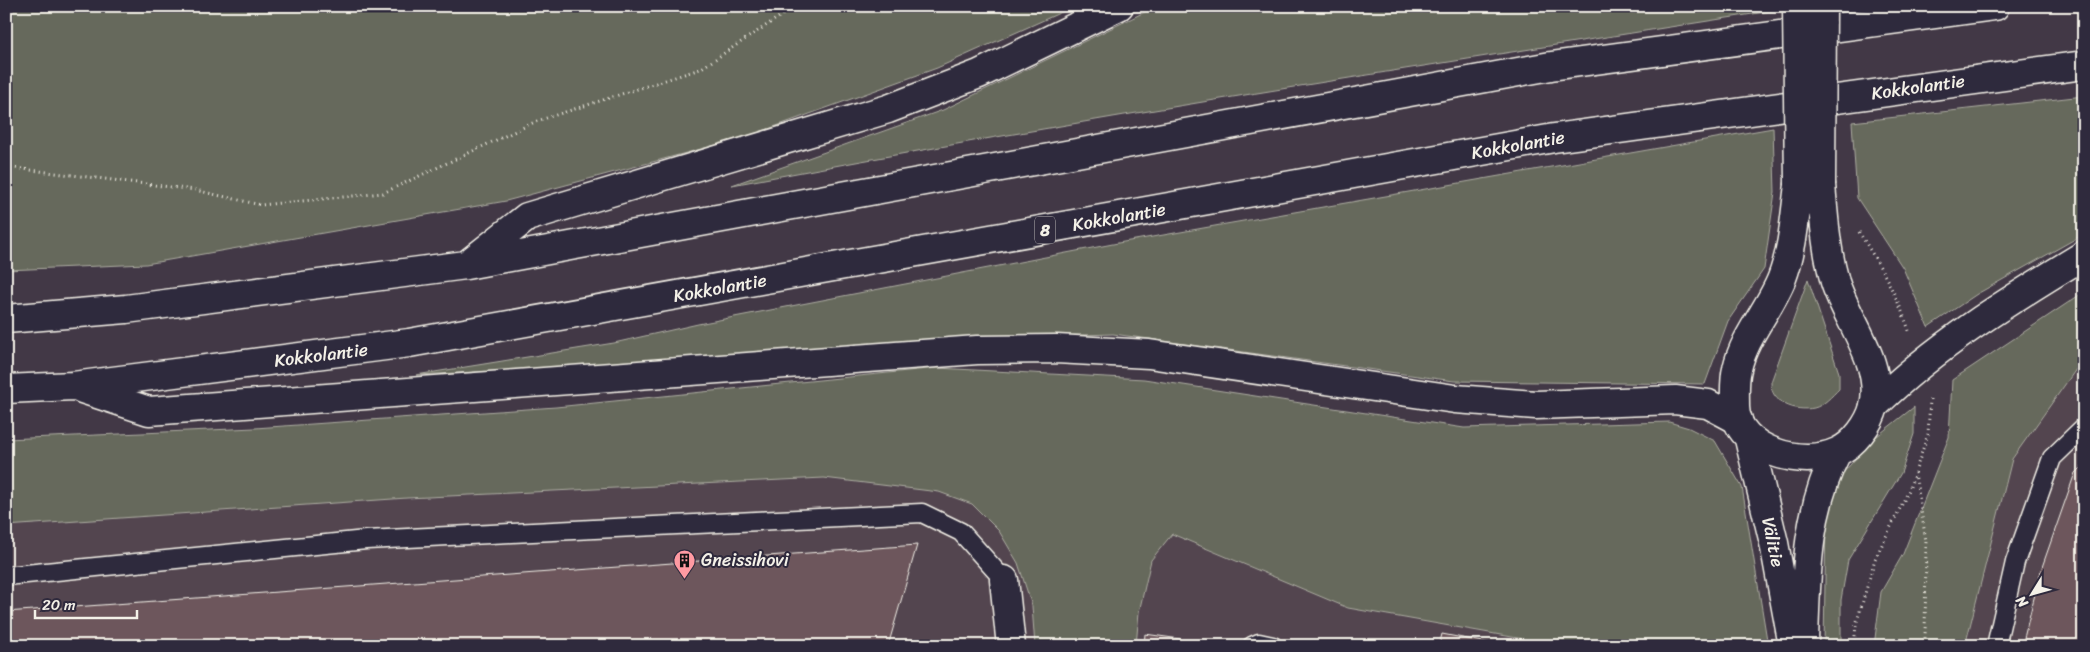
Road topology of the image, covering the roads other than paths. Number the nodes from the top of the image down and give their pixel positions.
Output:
1 (1119, 6) edge
2 (1797, 6) edge
3 (1822, 6) edge
4 (1995, 6) edge
5 (2084, 64) edge
6 (1810, 185) junction
7 (2084, 254) edge
8 (466, 265) junction
9 (6, 319) edge
10 (73, 386) junction
11 (6, 389) edge
12 (1874, 406) junction
13 (2084, 427) edge
14 (1744, 429) junction
15 (1837, 452) junction
16 (6, 576) edge
17 (1004, 580) joint
18 (1011, 646) edge
19 (1252, 646) edge
20 (1273, 646) edge
21 (1793, 646) edge
22 (1804, 646) edge
23 (1996, 646) edge

1 - 8 main road
2 - 6 main road, bridge
3 - 6 main road, bridge
4 - 8 main road
5 - 10 main road, Kokkolantie / 8
6 - 12 main road
6 - 14 main road, Välitie
7 - 12 main road
8 - 9 main road
10 - 11 main road, Kokkolantie / 8
10 - 14 main road
12 - 15 main road
13 - 23 lane
14 - 15 main road
14 - 21 main road, Välitie
15 - 22 main road, Välitie
16 - 17 lane
17 - 18 main road
19 - 20 lane

